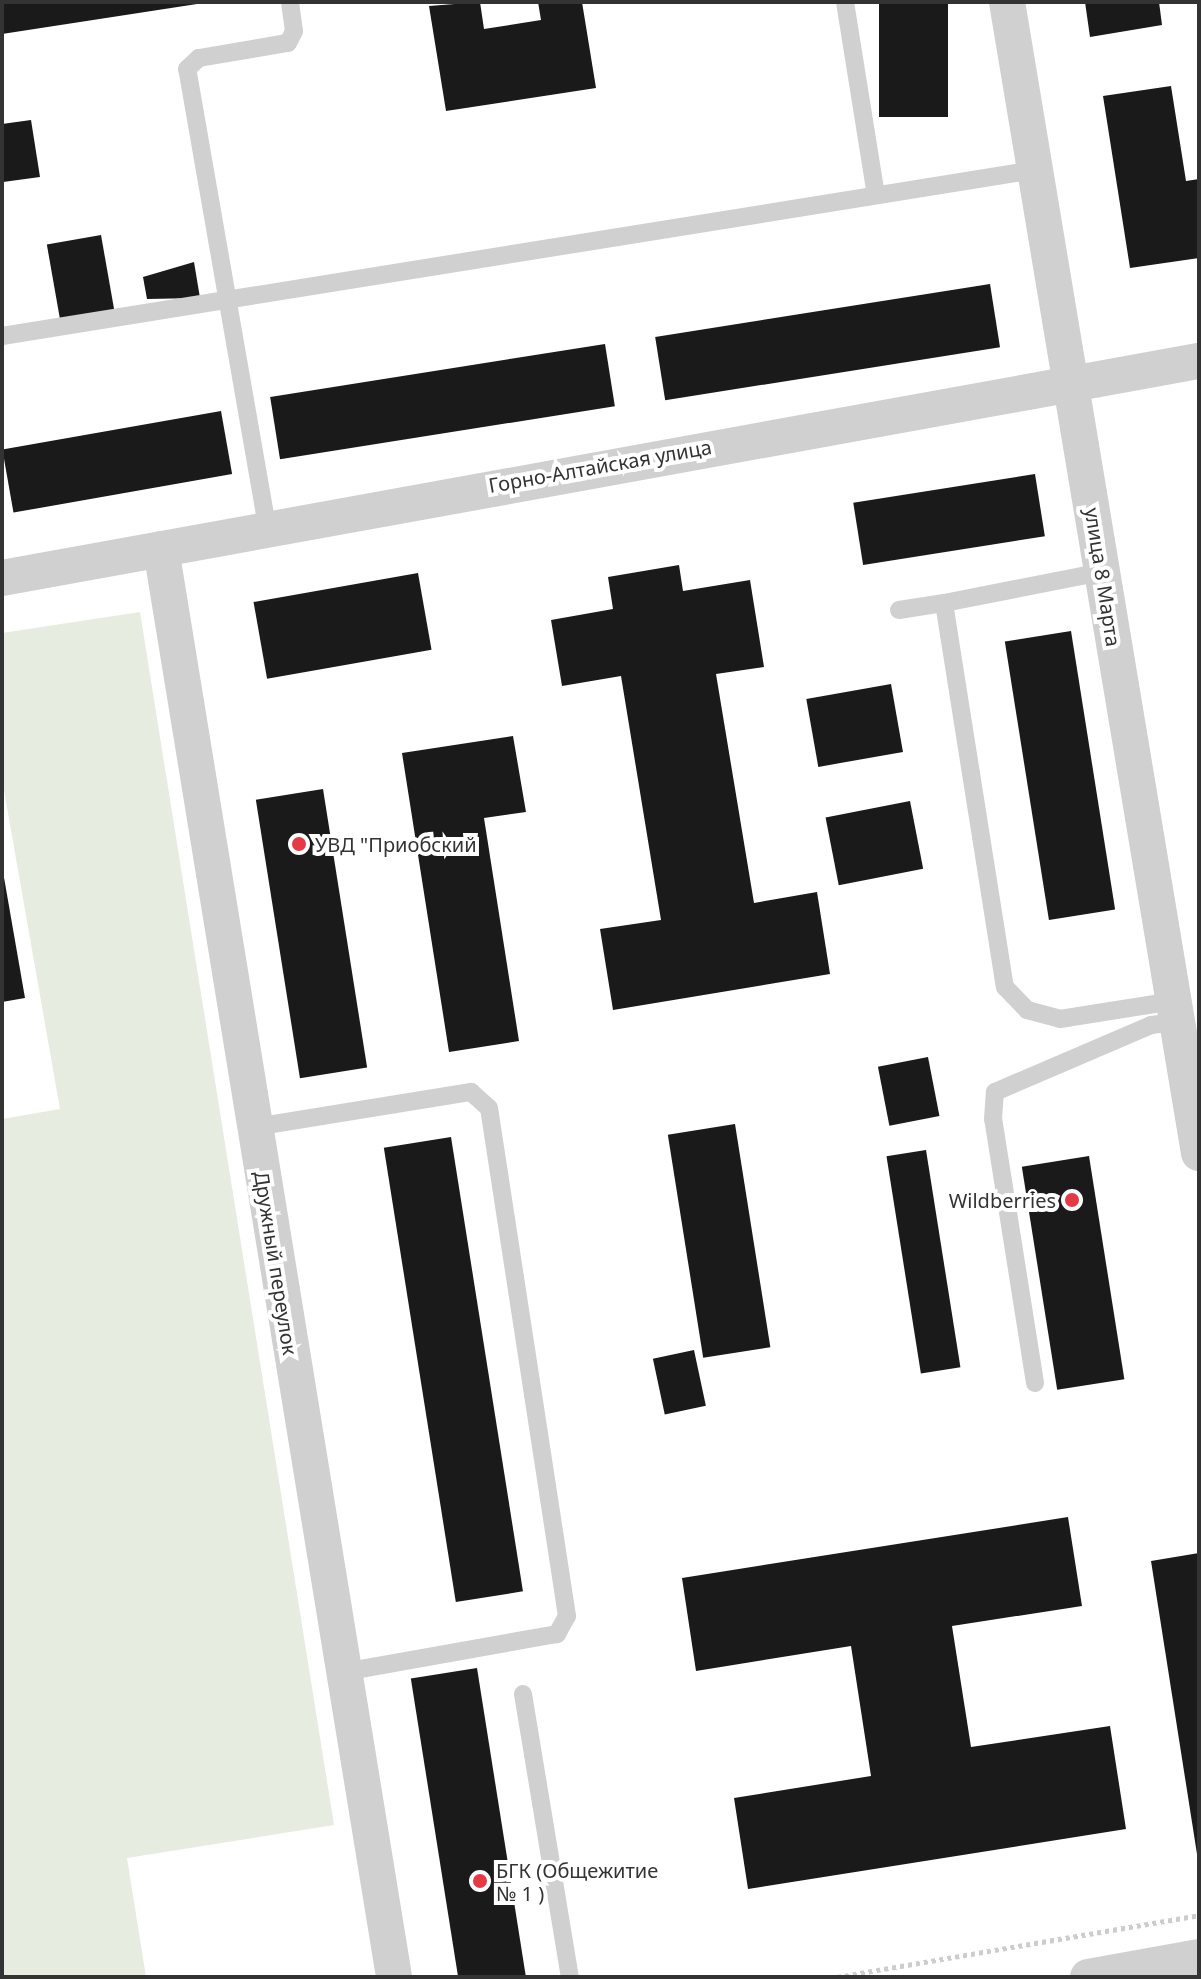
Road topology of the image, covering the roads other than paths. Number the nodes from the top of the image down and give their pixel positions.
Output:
1 (290, 2) edge
2 (845, 2) edge
3 (1007, 2) edge
4 (1035, 170) junction
5 (876, 195) junction
6 (233, 299) junction
7 (2, 336) edge
8 (1199, 361) edge
9 (1071, 382) junction
10 (267, 526) junction
11 (161, 549) junction
12 (1102, 572) junction
13 (2, 578) edge
14 (944, 603) junction
15 (899, 610) dead end
16 (1183, 1014) edge
17 (254, 1127) junction
18 (1199, 1153) edge
19 (1035, 1383) dead end
20 (344, 1672) junction
21 (523, 1694) dead end
22 (1199, 1957) edge
23 (1144, 1972) edge
24 (394, 1977) edge
25 (570, 1977) edge
26 (1088, 1977) edge

1 - 6 lane
2 - 5 lane
3 - 4 street, улица 8 Марта
4 - 5 lane
4 - 9 street, улица 8 Марта
5 - 6 lane
6 - 7 lane
6 - 10 lane
8 - 9 street, Горно-Алтайская улица
9 - 10 street, Горно-Алтайская улица
9 - 12 street, улица 8 Марта
10 - 11 street, Горно-Алтайская улица
11 - 13 street, Горно-Алтайская улица
11 - 17 street, Дружный переулок
12 - 14 lane
12 - 16 street, улица 8 Марта
14 - 15 lane
14 - 16 lane
16 - 18 street, улица 8 Марта
16 - 19 lane
17 - 20 street, Дружный переулок
17 - 20 lane
20 - 24 street, Дружный переулок
21 - 25 lane
22 - 23 street
23 - 26 street

